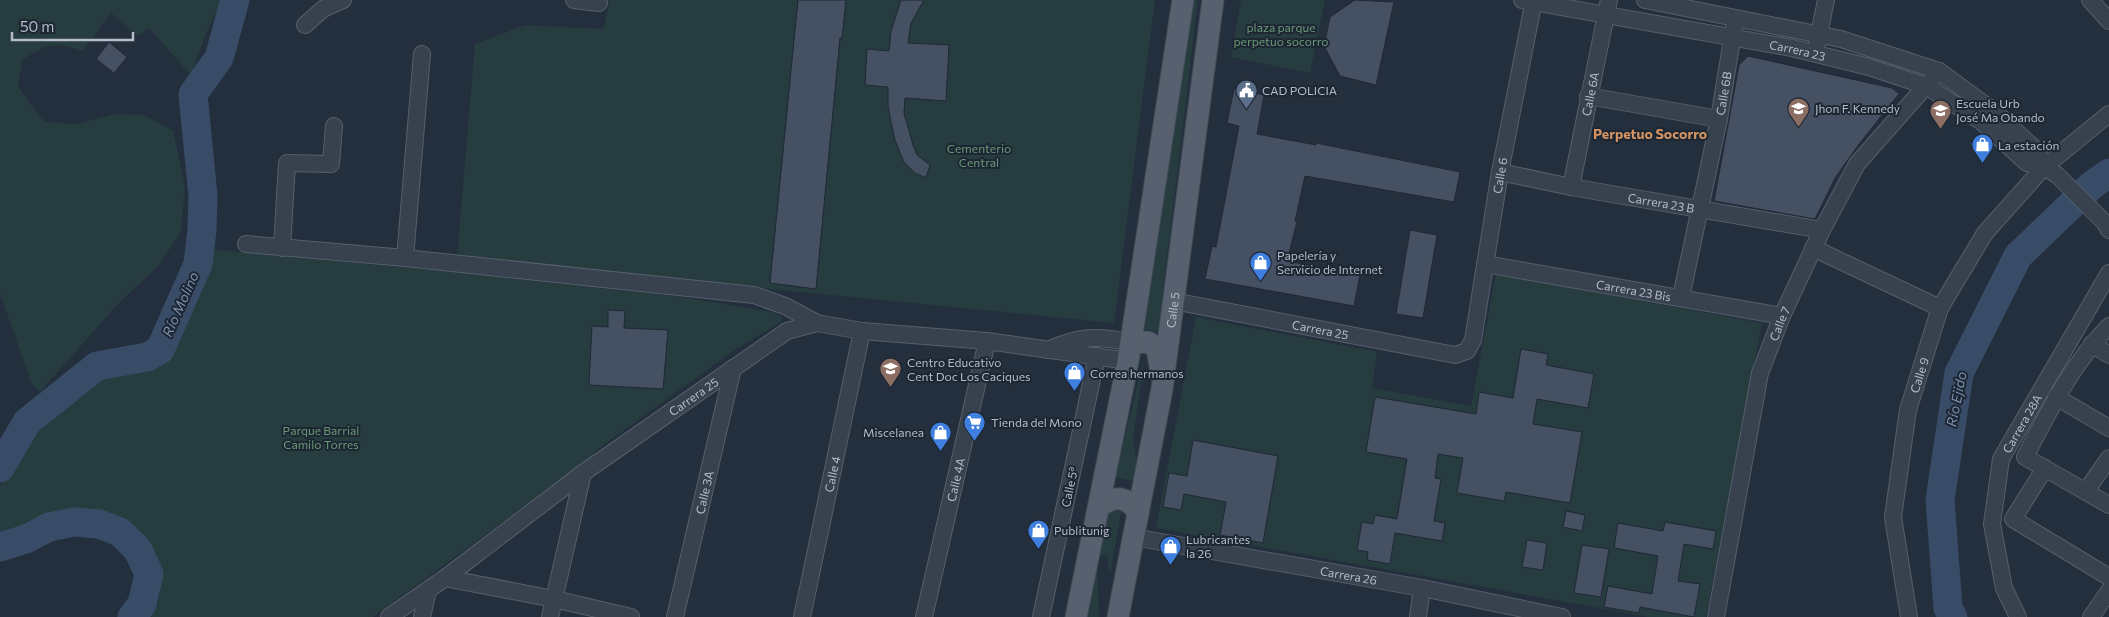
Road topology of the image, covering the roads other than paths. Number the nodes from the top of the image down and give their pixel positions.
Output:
1 (342, 0) edge
2 (574, 0) edge
3 (1175, 0) edge
4 (1183, 0) edge
5 (1213, 0) edge
6 (1644, 0) edge
7 (1826, 0) edge
8 (2090, 0) edge
9 (1530, 1) edge
10 (599, 3) dead end
11 (1679, 3) edge
12 (1607, 8) edge
13 (1736, 18) junction
14 (2109, 21) edge
15 (305, 25) dead end
16 (1179, 26) junction
17 (1674, 28) junction
18 (1819, 34) junction
19 (1733, 38) junction
20 (1816, 53) junction
21 (422, 54) dead end
22 (1939, 71) junction
23 (1926, 86) junction
24 (1588, 96) junction
25 (2109, 114) edge
26 (1719, 119) junction
27 (334, 126) dead end
28 (2044, 167) junction
29 (1500, 172) junction
30 (1571, 187) junction
31 (1701, 210) junction
32 (2107, 227) edge
33 (1822, 230) junction
34 (246, 244) dead end
35 (282, 248) junction
36 (1813, 248) junction
37 (405, 258) junction
38 (1485, 264) junction
39 (2109, 273) edge
40 (1681, 297) junction
41 (1173, 301) junction
42 (1940, 308) junction
43 (1782, 316) junction
44 (817, 323) junction
45 (2109, 326) edge
46 (862, 331) junction
47 (988, 341) junction
48 (2092, 344) junction
49 (1048, 350) junction
50 (1467, 351) joint
51 (1130, 352) junction
52 (2109, 355) edge
53 (1097, 356) junction
54 (733, 368) junction
55 (1162, 389) junction
56 (2056, 397) junction
57 (2109, 428) edge
58 (2109, 458) edge
59 (2045, 468) junction
60 (583, 473) junction
61 (2086, 492) junction
62 (2109, 505) edge
63 (1100, 506) junction
64 (1138, 512) junction
65 (1133, 537) junction
66 (2109, 577) edge
67 (445, 578) junction
68 (1422, 588) junction
69 (428, 590) junction
70 (2109, 591) edge
71 (554, 599) junction
72 (389, 617) edge
73 (422, 617) edge
74 (550, 617) edge
75 (631, 617) edge
76 (675, 617) edge
77 (802, 617) edge
78 (924, 617) edge
79 (1042, 617) edge
80 (1076, 617) edge
81 (1118, 617) edge
82 (1418, 617) edge
83 (1562, 617) edge
84 (1716, 617) edge
85 (1909, 617) edge
86 (2018, 617) edge
87 (2091, 617) edge

1 - 15 street
2 - 10 street
3 - 16 main road
4 - 16 main road
5 - 41 main road, Calle 5
6 - 11 street, Carrera 23
7 - 18 street
8 - 14 street
9 - 12 street, Carrera 23
9 - 29 street, Calle 6
11 - 13 street, Carrera 23
11 - 17 street
12 - 17 street, Carrera 23
12 - 24 street, Calle 6A
13 - 18 street, Carrera 23
13 - 19 street, Calle 6B
16 - 51 main road
17 - 19 street, Carrera 23
18 - 20 street
18 - 22 street, Carrera 23
19 - 20 street, Carrera 23
19 - 26 street, Calle 6B
20 - 23 street, Carrera 23
21 - 37 street
22 - 23 street, Calle 7
22 - 28 street, Carrera 23
23 - 28 street, Carrera 23
23 - 33 street, Calle 7
24 - 26 street
24 - 30 street, Calle 6A
25 - 28 street, Calle 9
26 - 31 street, Calle 6B
27 - 35 street
28 - 32 street, Carrera 23
28 - 42 street, Calle 9
29 - 30 street, Carrera 23 B
29 - 38 street, Calle 6
30 - 31 street, Carrera 23 B
31 - 33 street, Carrera 23 B
31 - 40 street, Calle 6B
33 - 36 street, Calle 7
34 - 35 street
35 - 37 street
36 - 42 street
36 - 43 street, Calle 7
37 - 44 street
38 - 40 street, Carrera 23 Bis
38 - 50 street, Calle 6
39 - 86 street, Carrera 28A
40 - 43 street, Carrera 23 Bis
41 - 50 street, Carrera 25
41 - 55 main road, Calle 5
42 - 85 street, Calle 9
43 - 84 street, Calle 7
44 - 46 street, Carrera 25
44 - 54 street, Carrera 25
45 - 48 street
46 - 47 street, Carrera 25
46 - 77 street, Calle 4
47 - 49 street, Carrera 25
47 - 78 street, Calle 4A
48 - 52 street
48 - 56 street
49 - 51 street
49 - 53 street, Carrera 25
51 - 53 street, Carrera 25
51 - 55 main road
51 - 63 main road
53 - 79 street, Calle 5ª
54 - 60 street, Carrera 25
54 - 76 street, Calle 3A
55 - 64 main road, Calle 5
56 - 57 street
56 - 59 street
58 - 61 street
59 - 61 street
59 - 66 street
60 - 67 street, Carrera 25
60 - 71 street
61 - 62 street
63 - 64 main road
63 - 80 main road
64 - 65 main road, Calle 5
65 - 68 street, Carrera 26
65 - 81 main road, Calle 5
67 - 69 street, Carrera 25
67 - 71 street
68 - 82 street
68 - 83 street, Carrera 26
69 - 72 street, Carrera 25
69 - 73 street
70 - 87 street
71 - 74 street
71 - 75 street

